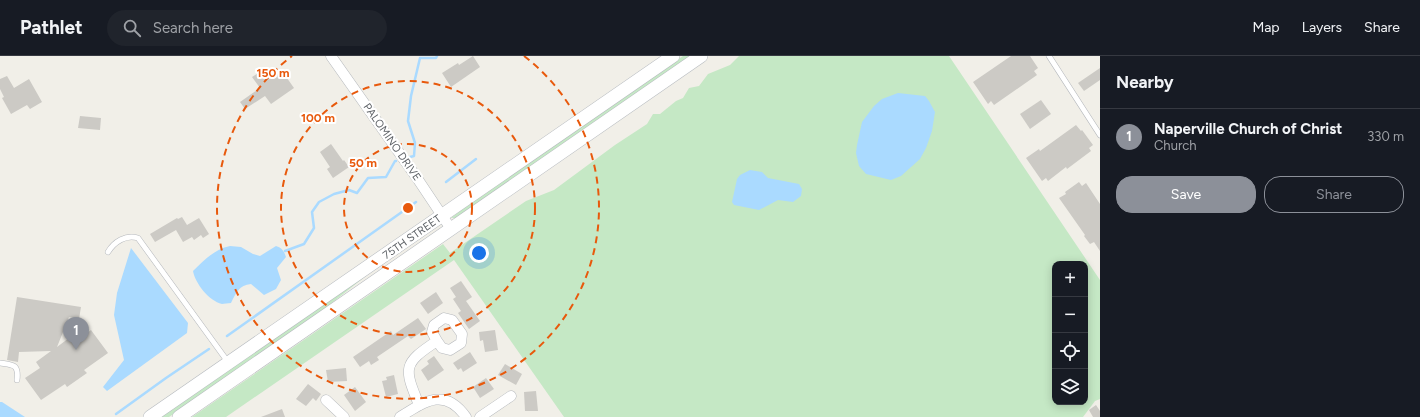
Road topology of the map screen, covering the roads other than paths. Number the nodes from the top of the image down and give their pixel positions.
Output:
1 (330, 56) edge
2 (673, 56) edge
3 (701, 56) edge
4 (1049, 56) edge
5 (1100, 135) edge
6 (446, 223) junction
7 (108, 252) dead end
8 (437, 341) dead end
9 (0, 363) edge
10 (229, 363) junction
11 (17, 380) dead end
12 (511, 396) dead end
13 (326, 400) dead end
14 (419, 405) junction
15 (150, 417) edge
16 (179, 417) edge
17 (344, 417) edge
18 (400, 417) edge
19 (466, 417) edge
20 (480, 417) edge

1 - 6 street, PALOMINO DRIVE
2 - 6 main road, 75TH STREET
3 - 6 main road, 75TH STREET
4 - 5 lane
6 - 10 main road, 75TH STREET
6 - 16 main road, 75TH STREET
7 - 10 lane
8 - 14 street
9 - 11 lane
10 - 15 main road, 75TH STREET
12 - 20 street
13 - 17 street
14 - 18 street
14 - 19 street

